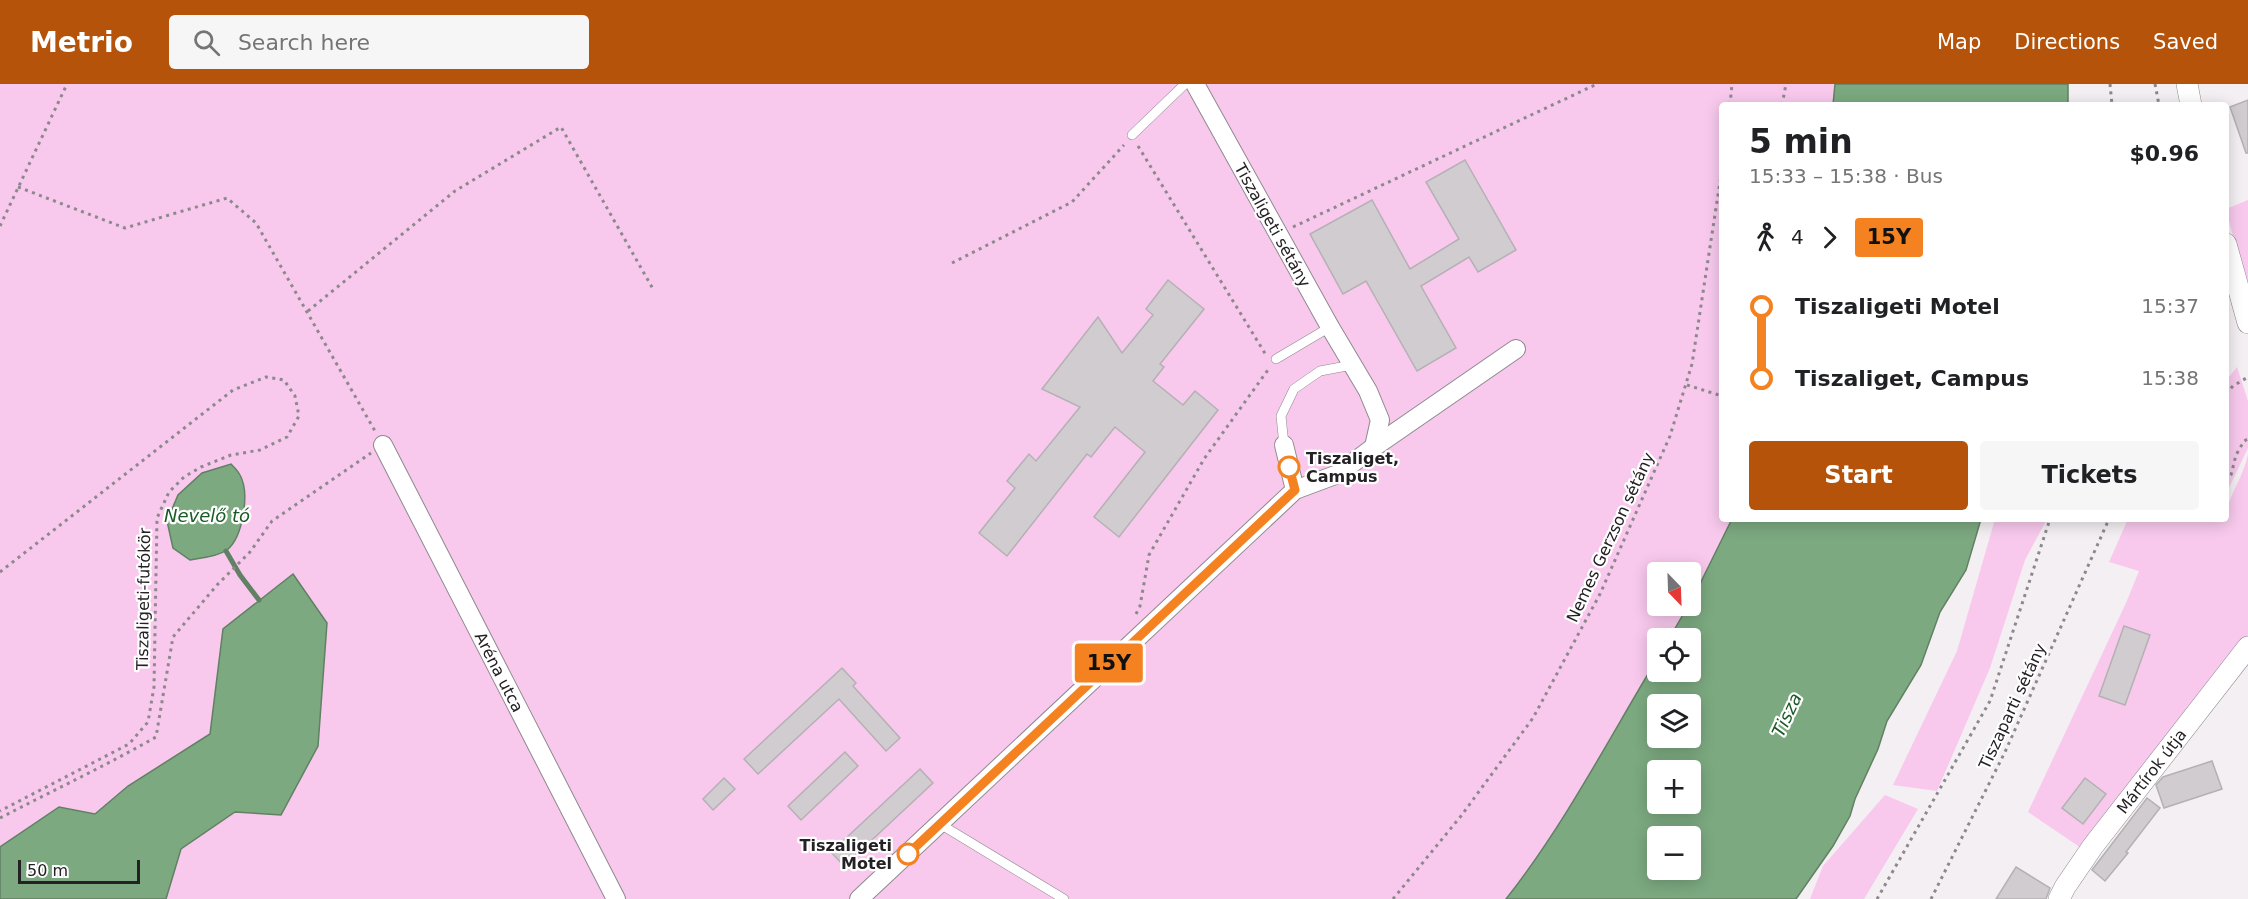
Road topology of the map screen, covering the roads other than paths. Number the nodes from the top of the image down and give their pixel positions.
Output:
1 (1185, 84) edge
2 (1195, 84) edge
3 (2187, 84) edge
4 (2190, 102) edge
5 (1132, 135) road end
6 (2229, 255) edge
7 (2248, 323) edge
8 (1330, 327) junction
9 (1516, 349) dead end
10 (1276, 359) dead end
11 (1352, 365) junction
12 (383, 445) road end
13 (1284, 445) joint
14 (1374, 447) junction
15 (1295, 490) junction
16 (2248, 647) edge
17 (940, 824) junction
18 (616, 899) edge
19 (860, 899) edge
20 (1064, 899) edge
21 (2059, 899) edge

1 - 5 lane
2 - 8 street, Tiszaligeti sétány
3 - 4 street
6 - 7 street
8 - 10 lane
8 - 11 street, Tiszaligeti sétány
9 - 14 street
11 - 13 lane
11 - 14 street, Tiszaligeti sétány
12 - 18 street, Aréna utca
13 - 15 street
14 - 15 street
15 - 17 street
16 - 21 street, Mártírok útja
17 - 19 street
17 - 20 lane

